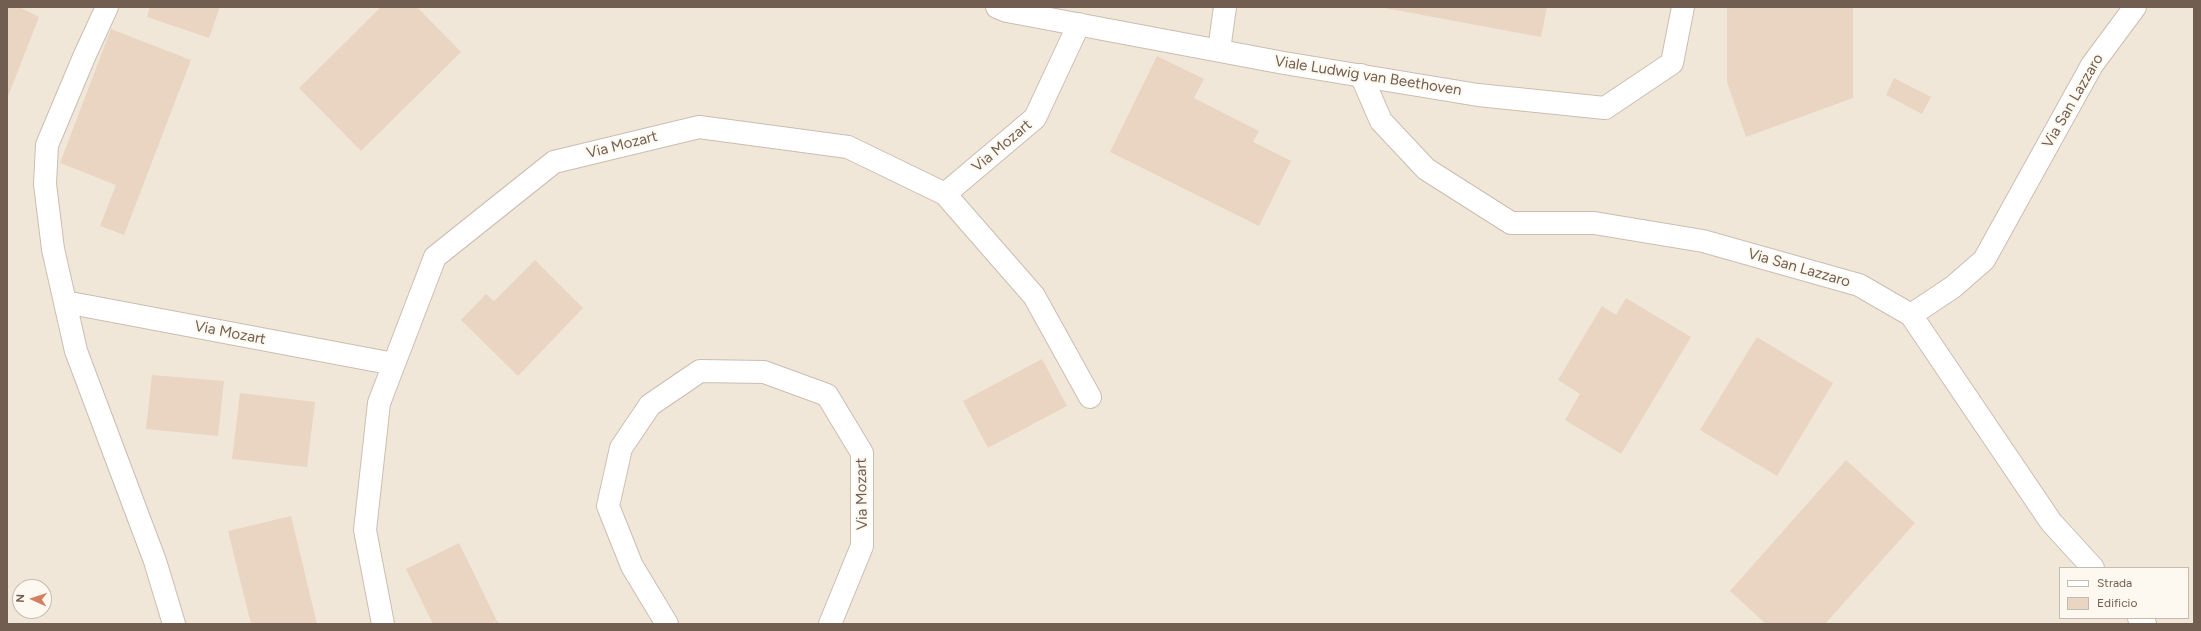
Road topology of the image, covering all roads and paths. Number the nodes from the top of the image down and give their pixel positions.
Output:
1 (107, 7) edge
2 (997, 7) edge
3 (1225, 7) edge
4 (1683, 7) edge
5 (2135, 7) edge
6 (1079, 24) junction
7 (1219, 50) junction
8 (1361, 75) junction
9 (945, 194) junction
10 (65, 302) junction
11 (1911, 315) junction
12 (394, 364) junction
13 (1090, 396) dead end
14 (2092, 567) edge
15 (174, 624) edge
16 (383, 624) edge
17 (667, 624) edge
18 (830, 624) edge

1 - 10 street
2 - 6 street, Viale Ludwig van Beethoven
3 - 7 street
4 - 8 street, Viale Ludwig van Beethoven
5 - 11 street, Via San Lazzaro
6 - 7 street, Viale Ludwig van Beethoven
6 - 9 street, Via Mozart
7 - 8 street, Viale Ludwig van Beethoven
8 - 11 street, Via San Lazzaro
9 - 12 street, Via Mozart
9 - 13 street, Via Mozart
10 - 12 street, Via Mozart
10 - 15 street
11 - 14 street
12 - 16 street, Via Mozart
17 - 18 street, Via Mozart

